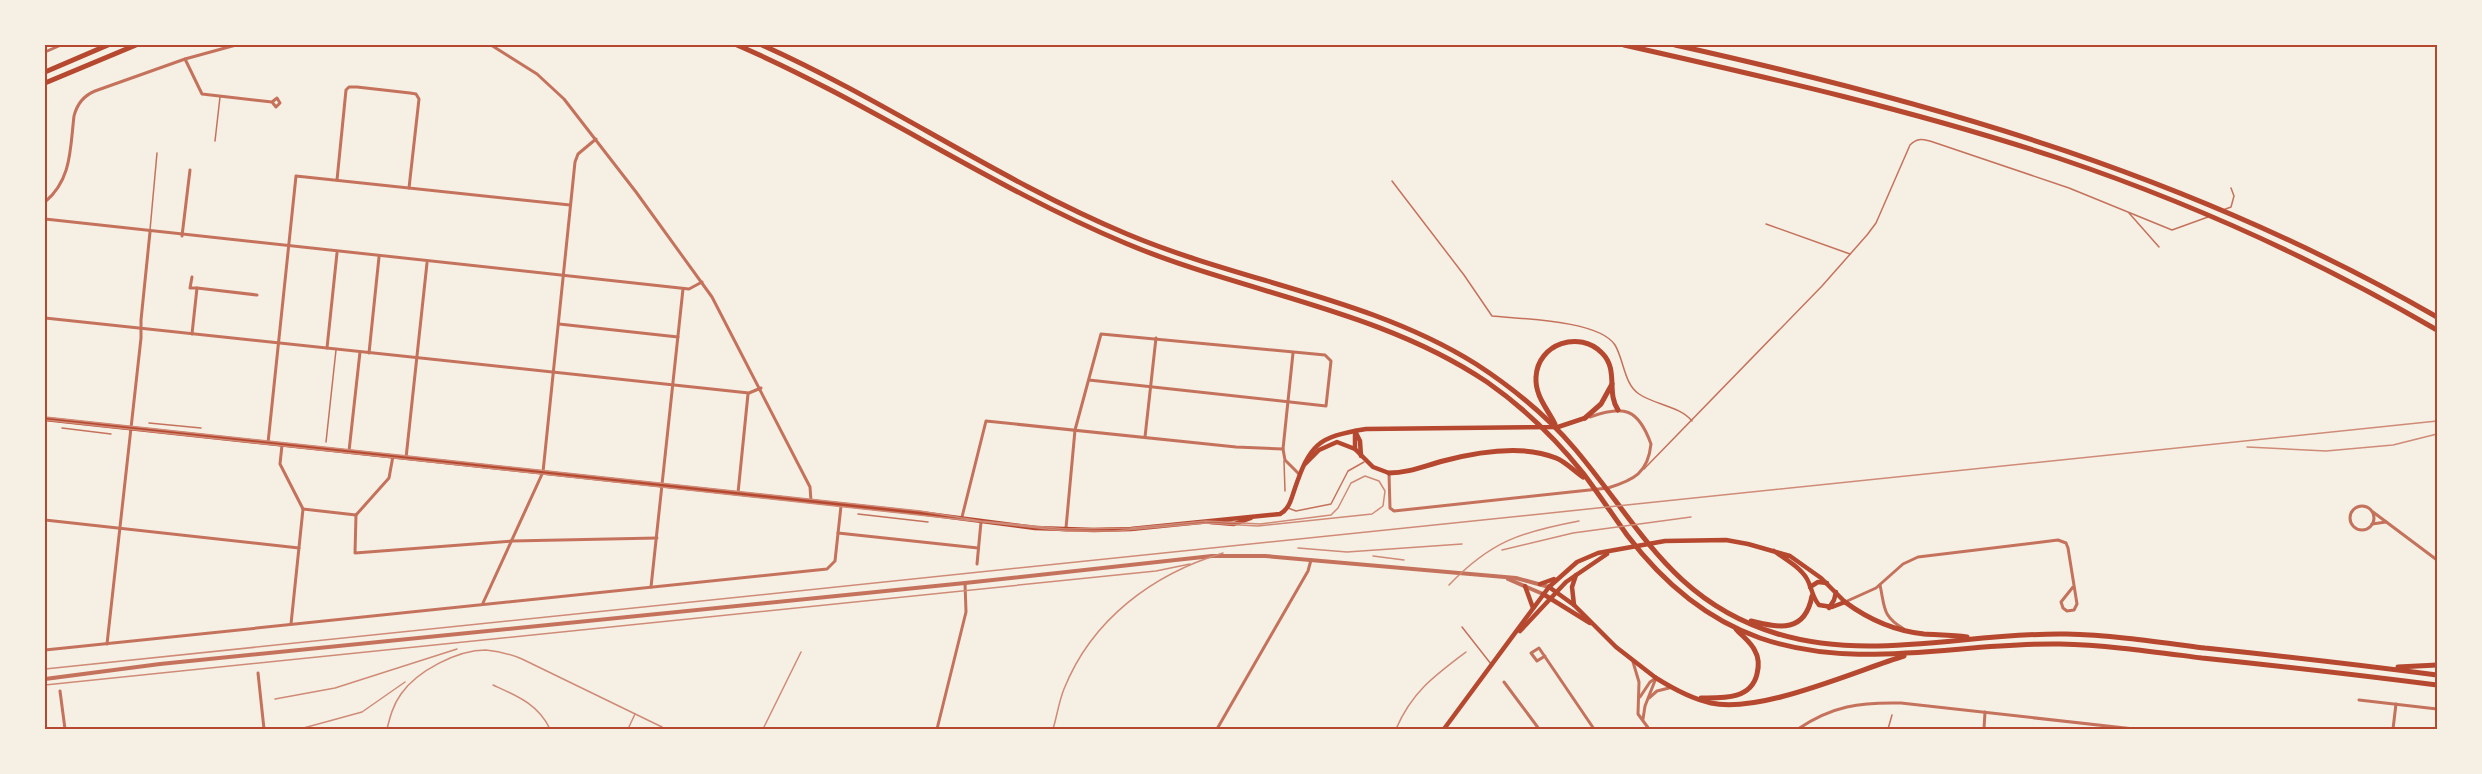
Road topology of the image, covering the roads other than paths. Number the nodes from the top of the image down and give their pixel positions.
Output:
1 (61, 45) edge
2 (108, 45) edge
3 (136, 45) edge
4 (236, 45) edge
5 (491, 45) edge
6 (737, 45) edge
7 (762, 45) edge
8 (1624, 45) edge
9 (1675, 45) edge
10 (45, 52) edge
11 (186, 59) junction
12 (45, 72) edge
13 (45, 83) edge
14 (220, 97) junction
15 (272, 102) dead end
16 (596, 139) junction
17 (215, 141) dead end
18 (157, 153) dead end
19 (190, 170) dead end
20 (337, 180) junction
21 (1392, 181) dead end
22 (410, 188) junction
23 (2231, 188) dead end
24 (45, 202) edge
25 (570, 205) junction
26 (2129, 212) junction
27 (45, 219) edge
28 (1766, 224) dead end
29 (150, 232) junction
30 (182, 236) junction
31 (289, 247) junction
32 (2159, 247) dead end
33 (337, 253) junction
34 (1851, 254) junction
35 (379, 257) junction
36 (427, 262) junction
37 (562, 276) junction
38 (192, 277) dead end
39 (702, 282) junction
40 (197, 288) junction
41 (683, 289) junction
42 (257, 295) dead end
43 (2437, 317) edge
44 (45, 318) edge
45 (559, 324) junction
46 (141, 328) junction
47 (2437, 330) edge
48 (192, 334) junction
49 (678, 337) junction
50 (1155, 338) junction
51 (279, 343) junction
52 (327, 348) junction
53 (336, 349) junction
54 (360, 352) junction
55 (1293, 352) junction
56 (369, 353) junction
57 (417, 358) junction
58 (554, 372) junction
59 (1089, 380) junction
60 (1612, 383) junction
61 (673, 385) junction
62 (1150, 387) junction
63 (761, 388) junction
64 (748, 393) junction
65 (1288, 402) junction
66 (1618, 410) junction
67 (1549, 418) junction
68 (1585, 418) junction
69 (45, 419) edge
70 (1692, 422) junction
71 (149, 423) dead end
72 (62, 428) dead end
73 (130, 428) junction
74 (201, 428) dead end
75 (1075, 430) junction
76 (1355, 431) junction
77 (111, 434) dead end
78 (1145, 437) junction
79 (1334, 437) junction
80 (326, 442) joint
81 (268, 443) junction
82 (282, 445) junction
83 (1326, 445) junction
84 (325, 449) junction
85 (1283, 449) junction
86 (1355, 449) junction
87 (349, 452) junction
88 (393, 456) junction
89 (1361, 456) junction
90 (406, 458) junction
91 (1285, 460) junction
92 (1365, 461) junction
93 (1303, 466) junction
94 (1643, 470) junction
95 (543, 472) junction
96 (1579, 472) junction
97 (1389, 473) junction
98 (1300, 475) junction
99 (663, 485) junction
100 (1285, 491) dead end
101 (738, 493) junction
102 (811, 501) junction
103 (841, 504) junction
104 (1288, 508) junction
105 (303, 509) junction
106 (2373, 512) junction
107 (858, 514) dead end
108 (356, 515) junction
109 (962, 519) junction
110 (45, 520) edge
111 (928, 522) dead end
112 (981, 522) junction
113 (2387, 522) junction
114 (2372, 524) junction
115 (120, 528) junction
116 (1066, 530) junction
117 (838, 533) junction
118 (657, 538) junction
119 (512, 541) junction
120 (299, 548) junction
121 (978, 548) junction
122 (1774, 551) junction
123 (1609, 552) junction
124 (1311, 560) junction
125 (2437, 560) edge
126 (977, 564) dead end
127 (1577, 573) junction
128 (1507, 578) junction
129 (1557, 578) junction
130 (965, 583) junction
131 (1827, 583) junction
132 (1540, 584) junction
133 (1880, 585) junction
134 (1525, 586) junction
135 (651, 587) junction
136 (1549, 587) junction
137 (1810, 587) junction
138 (2073, 587) junction
139 (1556, 591) junction
140 (1543, 594) junction
141 (1838, 594) junction
142 (1812, 596) junction
143 (1852, 597) junction
144 (1551, 598) junction
145 (1845, 602) junction
146 (483, 604) junction
147 (1574, 605) junction
148 (1533, 608) junction
149 (1829, 608) junction
150 (1740, 619) junction
151 (291, 624) junction
152 (1462, 627) dead end
153 (1594, 627) junction
154 (1735, 628) junction
155 (1908, 631) junction
156 (1515, 635) junction
157 (1975, 638) junction
158 (107, 644) junction
159 (45, 650) edge
160 (1918, 653) junction
161 (1545, 656) junction
162 (1633, 662) junction
163 (2437, 665) edge
164 (1492, 666) junction
165 (2388, 668) junction
166 (258, 673) dead end
167 (2437, 675) edge
168 (1656, 678) junction
169 (45, 679) edge
170 (1504, 682) dead end
171 (2437, 685) edge
172 (1670, 687) junction
173 (60, 691) dead end
174 (1699, 698) junction
175 (1638, 699) junction
176 (1648, 699) junction
177 (2359, 700) dead end
178 (2396, 704) junction
179 (2437, 709) edge
180 (1985, 712) junction
181 (1892, 715) dead end
182 (1643, 721) junction
183 (65, 729) edge
184 (264, 729) edge
185 (937, 729) edge
186 (1217, 729) edge
187 (1444, 729) edge
188 (1539, 729) edge
189 (1594, 729) edge
190 (1649, 729) edge
191 (1798, 729) edge
192 (1888, 729) edge
193 (1984, 729) edge
194 (2134, 729) edge
195 (2393, 729) edge

1 - 10 street
2 - 12 highway
3 - 13 highway
4 - 11 street
5 - 16 street
6 - 96 highway
7 - 67 highway
8 - 47 highway
9 - 43 highway
11 - 14 street
11 - 24 street
14 - 15 street
14 - 17 lane
16 - 25 street
16 - 39 street
18 - 29 lane
19 - 30 street
20 - 22 street
20 - 22 street
20 - 31 street
21 - 70 lane
22 - 25 street
23 - 26 lane
25 - 37 street
26 - 32 lane
26 - 34 lane
27 - 29 street
28 - 34 lane
29 - 30 street
29 - 46 street
30 - 31 street
31 - 33 street
31 - 51 street
33 - 35 street
33 - 52 street
34 - 70 lane
35 - 36 street
35 - 56 street
36 - 37 street
36 - 57 street
37 - 41 street
37 - 45 street
38 - 40 street
39 - 41 street
39 - 63 street
40 - 42 street
40 - 48 street
41 - 49 street
44 - 46 street
45 - 49 street
45 - 58 street
46 - 48 street
46 - 73 street
48 - 51 street
49 - 61 street
50 - 55 street
50 - 59 street
50 - 62 street
51 - 52 street
51 - 81 street
52 - 53 street
53 - 54 street
53 - 80 lane
54 - 56 street
54 - 87 street
55 - 65 street
55 - 65 street
56 - 57 street
57 - 58 street
57 - 90 street
58 - 61 street
58 - 95 street
59 - 62 street
59 - 75 street
60 - 66 highway
60 - 67 highway
60 - 68 highway
61 - 64 street
61 - 99 street
62 - 65 street
62 - 78 street
63 - 64 street
63 - 102 street
64 - 101 street
65 - 85 street
66 - 68 street
66 - 94 street
67 - 150 highway
68 - 76 main road
69 - 73 main road
70 - 94 lane
71 - 74 lane
72 - 77 lane
73 - 81 main road
73 - 115 street
75 - 78 street
75 - 109 street
75 - 116 street
76 - 79 main road
76 - 86 main road
76 - 89 main road
78 - 85 street
79 - 83 main road
79 - 93 main road
80 - 84 street
81 - 82 main road
82 - 84 main road
82 - 105 street
83 - 86 main road
83 - 93 main road
84 - 87 main road
85 - 91 street
86 - 89 main road
87 - 88 main road
88 - 90 main road
88 - 108 street
89 - 92 main road
90 - 95 main road
91 - 98 street
91 - 100 lane
92 - 97 main road
92 - 104 lane
93 - 98 main road
94 - 97 street
95 - 99 main road
95 - 119 street
96 - 97 highway
96 - 154 highway
98 - 104 main road
99 - 101 main road
99 - 118 street
101 - 102 main road
102 - 103 main road
103 - 109 main road
103 - 117 street
104 - 116 main road
105 - 108 street
105 - 120 street
106 - 113 street
106 - 114 street
106 - 114 street
107 - 111 lane
108 - 119 street
109 - 112 main road
110 - 115 street
112 - 116 main road
112 - 121 street
113 - 114 street
113 - 125 street
115 - 120 street
115 - 158 street
117 - 121 street
117 - 135 street
118 - 119 street
118 - 135 street
119 - 146 street
120 - 151 street
121 - 126 street
122 - 123 main road
122 - 131 main road
122 - 137 main road
123 - 127 main road
123 - 129 main road
124 - 128 street
124 - 130 street
124 - 186 street
127 - 139 main road
127 - 147 main road
128 - 132 street
128 - 134 street
129 - 132 main road
129 - 136 main road
130 - 169 street
130 - 185 street
131 - 137 main road
131 - 141 main road
132 - 136 street
133 - 138 street
133 - 143 street
133 - 155 street
134 - 140 street
134 - 148 main road
135 - 146 street
136 - 139 main road
136 - 140 main road
137 - 142 main road
138 - 138 street
139 - 144 main road
139 - 147 main road
140 - 144 main road
140 - 148 main road
141 - 143 street
141 - 145 main road
141 - 149 main road
142 - 149 main road
142 - 150 highway
143 - 145 street
144 - 153 main road
144 - 156 main road
145 - 149 main road
145 - 155 highway
146 - 151 street
147 - 153 main road
148 - 156 main road
150 - 157 highway
151 - 158 street
152 - 164 lane
153 - 162 main road
154 - 160 highway
154 - 174 highway
155 - 157 highway
156 - 164 main road
157 - 165 highway
158 - 159 street
160 - 171 highway
160 - 174 highway
161 - 161 street
161 - 189 street
162 - 168 main road
162 - 175 street
163 - 165 highway
164 - 187 main road
165 - 167 highway
166 - 184 street
168 - 172 highway
168 - 175 street
168 - 176 street
170 - 188 street
172 - 174 highway
172 - 176 street
173 - 183 street
175 - 182 street
176 - 182 street
177 - 178 street
178 - 179 street
178 - 195 street
180 - 191 street
180 - 193 street
180 - 194 street
181 - 192 lane
182 - 190 street

